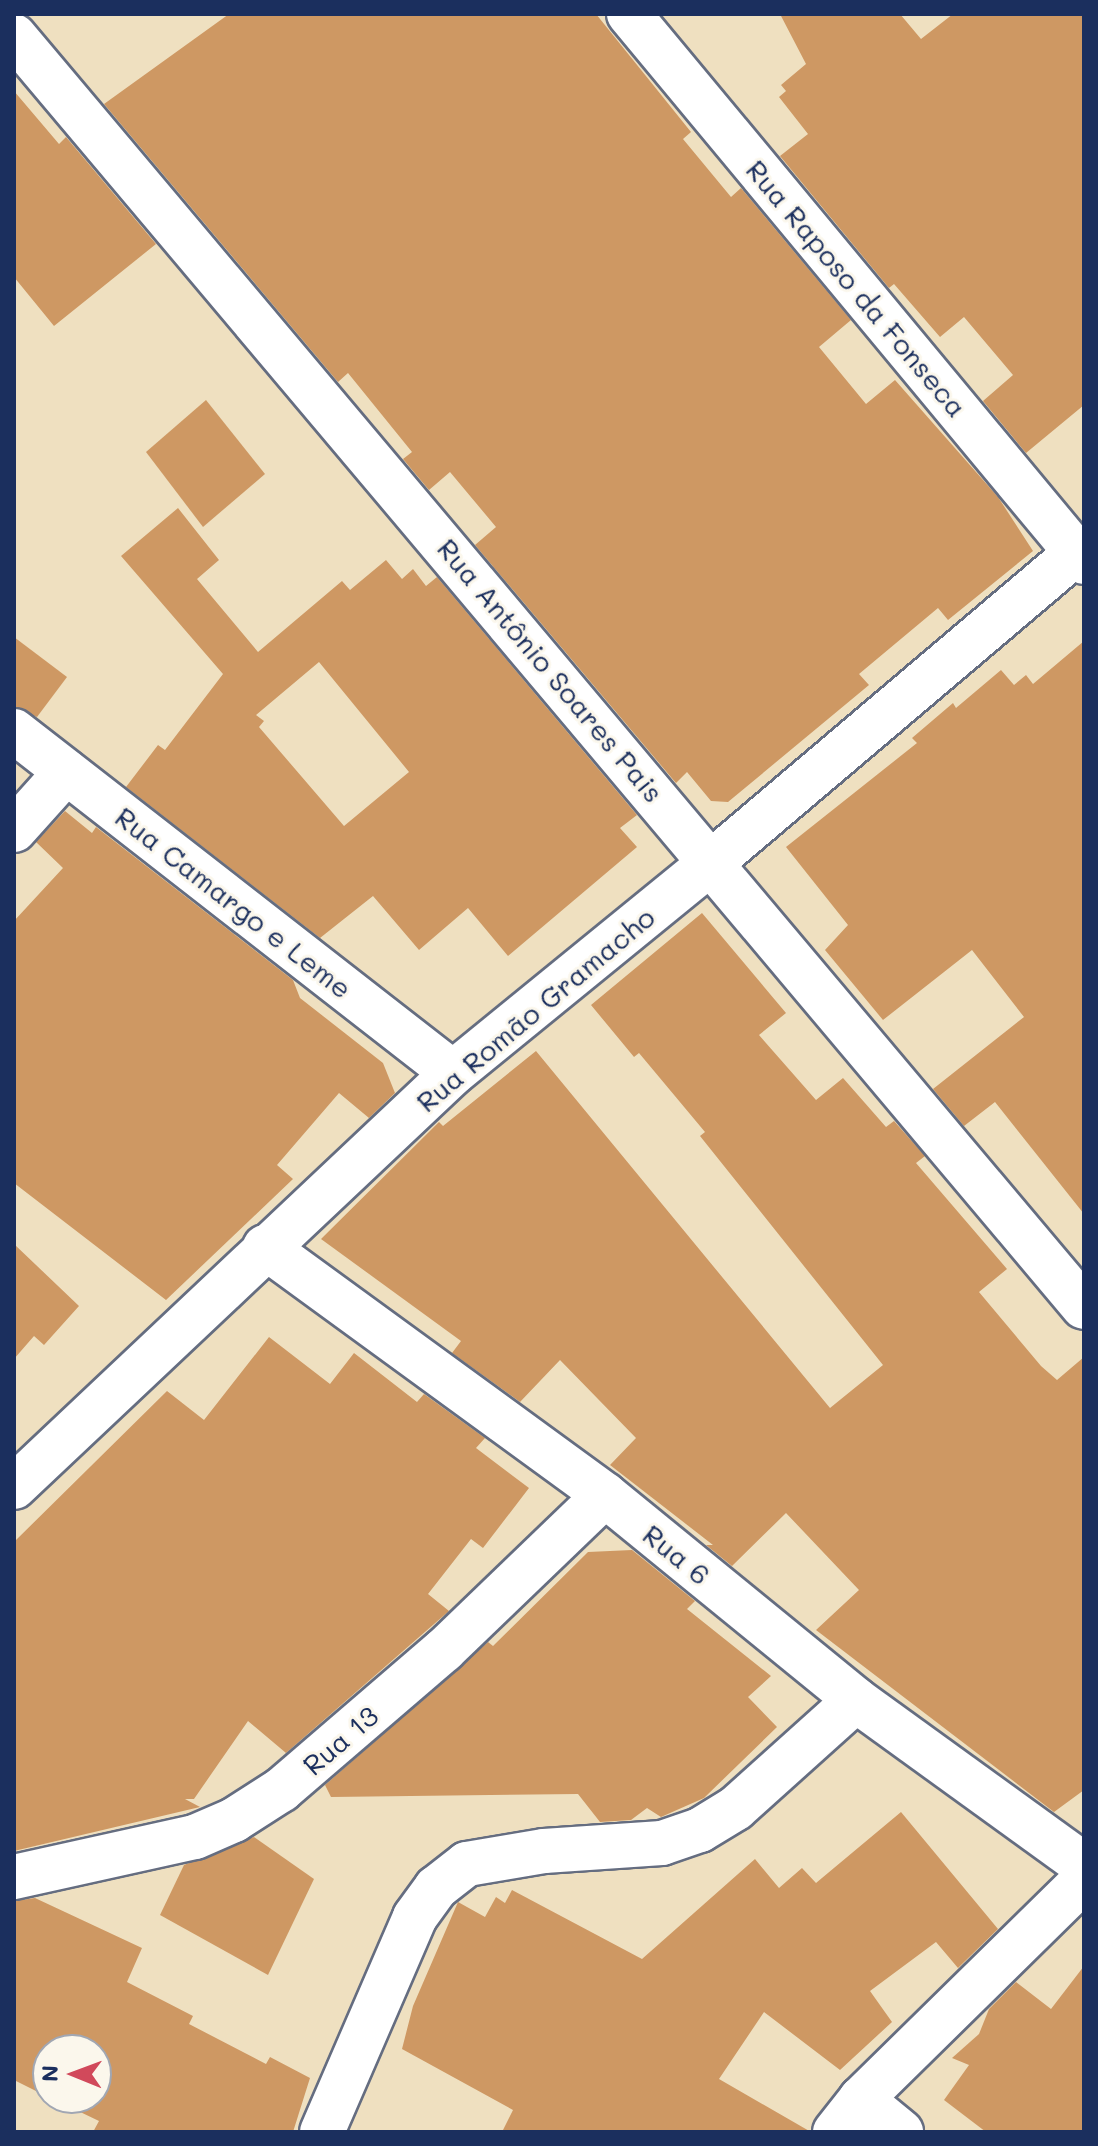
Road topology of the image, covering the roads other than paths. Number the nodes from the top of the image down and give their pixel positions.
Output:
1 (629, 14) edge
2 (14, 36) edge
3 (1080, 557) edge
4 (14, 731) edge
5 (66, 772) junction
6 (14, 830) edge
7 (713, 861) junction
8 (453, 1073) junction
9 (265, 1247) junction
10 (1084, 1307) edge
11 (14, 1487) edge
12 (605, 1495) junction
13 (856, 1700) junction
14 (1084, 1865) edge
15 (14, 1877) edge
16 (1084, 1880) edge
17 (848, 2116) edge
18 (322, 2132) edge
19 (901, 2132) edge

1 - 3 street, Rua Raposo da Fonseca
2 - 7 street, Rua Antônio Soares Pais
3 - 7 street, Rua Romão Gramacho
4 - 5 street, Rua Camargo e Leme
5 - 6 street
5 - 8 street, Rua Camargo e Leme
7 - 8 street, Rua Romão Gramacho
7 - 10 street, Rua Antônio Soares Pais
8 - 9 street, Rua Romão Gramacho
9 - 11 street, Rua Romão Gramacho
9 - 12 street, Rua 6
12 - 13 street, Rua 6
12 - 15 street, Rua 13
13 - 14 street, Rua 6
13 - 18 street
16 - 17 street
17 - 19 street

